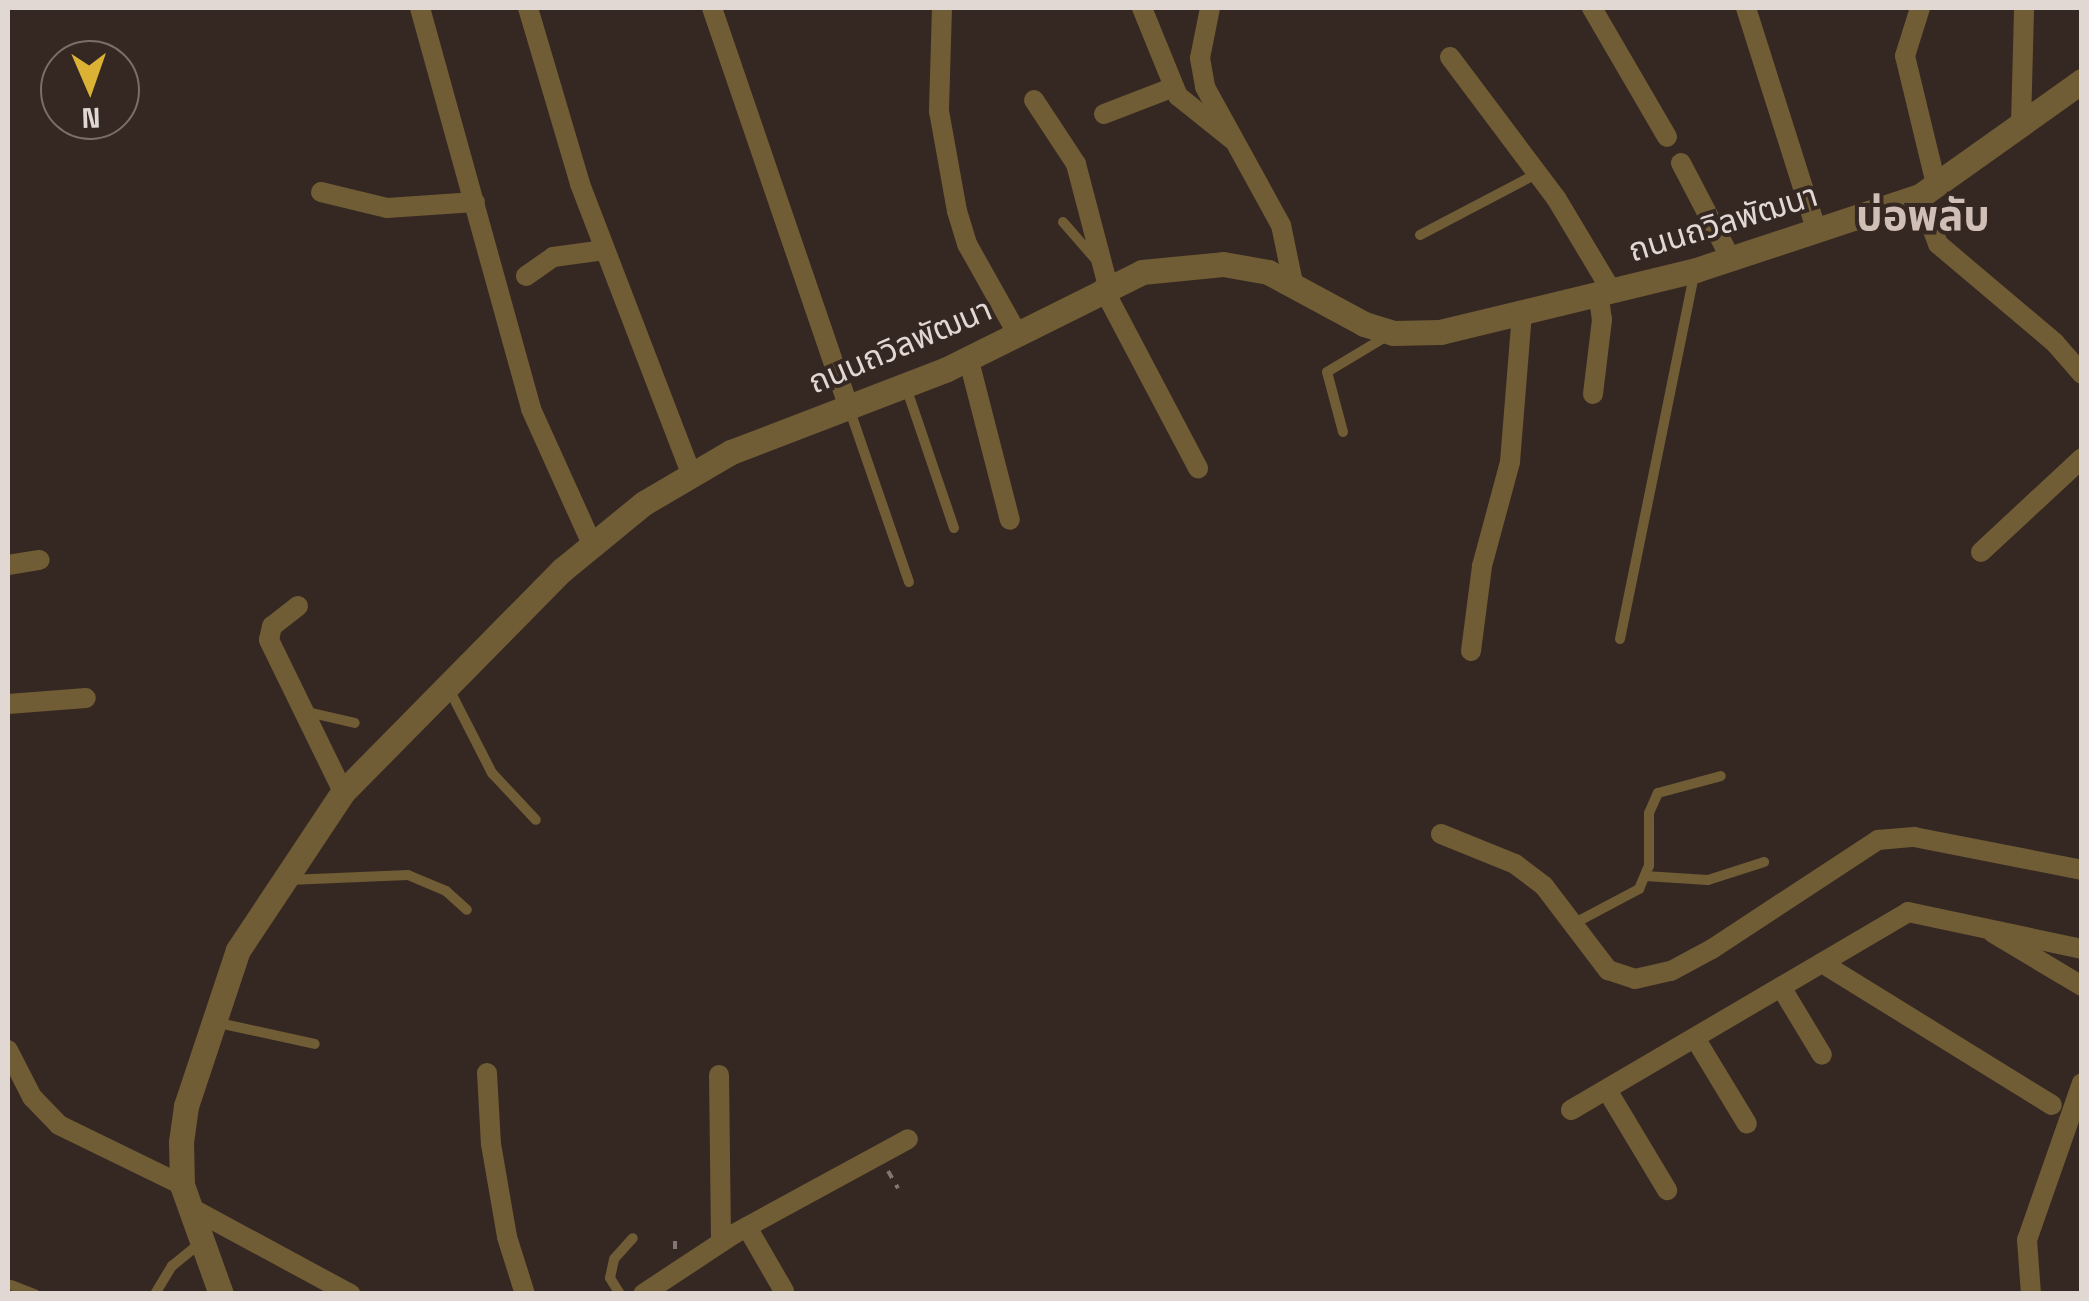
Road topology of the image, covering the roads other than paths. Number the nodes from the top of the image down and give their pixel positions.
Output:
1 (420, 8) edge
2 (528, 8) edge
3 (712, 8) edge
4 (942, 8) edge
5 (1142, 8) edge
6 (1214, 8) edge
7 (1592, 8) edge
8 (1746, 8) edge
9 (1920, 8) edge
10 (2024, 8) edge
11 (1450, 58) dead end
12 (2082, 82) edge
13 (1174, 88) junction
14 (1034, 100) dead end
15 (1104, 114) dead end
16 (2021, 125) junction
17 (1667, 137) dead end
18 (1235, 141) junction
19 (1682, 163) dead end
20 (1537, 173) junction
21 (1927, 188) junction
22 (321, 192) dead end
23 (474, 202) junction
24 (1064, 222) dead end
25 (1816, 229) junction
26 (1420, 235) dead end
27 (605, 250) junction
28 (1730, 258) junction
29 (1696, 270) junction
30 (526, 276) dead end
31 (1104, 280) junction
32 (1293, 282) junction
33 (1605, 291) junction
34 (1522, 312) junction
35 (1017, 332) junction
36 (1393, 333) junction
37 (968, 358) junction
38 (2082, 374) edge
39 (906, 386) junction
40 (1592, 394) dead end
41 (848, 405) junction
42 (1342, 432) dead end
43 (2082, 458) edge
44 (1198, 468) dead end
45 (692, 476) junction
46 (1010, 520) dead end
47 (954, 528) dead end
48 (592, 544) junction
49 (1981, 552) dead end
50 (40, 560) dead end
51 (8, 565) edge
52 (909, 582) dead end
53 (298, 606) dead end
54 (1620, 640) dead end
55 (1471, 651) dead end
56 (446, 684) junction
57 (86, 698) dead end
58 (8, 704) edge
59 (300, 710) junction
60 (356, 723) dead end
61 (1721, 776) dead end
62 (343, 792) junction
63 (536, 820) dead end
64 (1441, 834) dead end
65 (1764, 862) dead end
66 (2082, 870) edge
67 (1644, 876) junction
68 (280, 880) junction
69 (467, 910) dead end
70 (1573, 924) junction
71 (1992, 932) junction
72 (2082, 949) edge
73 (1822, 963) junction
74 (2082, 986) edge
75 (1781, 987) junction
76 (211, 1021) junction
77 (1695, 1038) junction
78 (315, 1044) dead end
79 (8, 1050) edge
80 (1822, 1054) dead end
81 (488, 1073) dead end
82 (719, 1076) dead end
83 (2082, 1082) edge
84 (1607, 1090) junction
85 (2052, 1105) dead end
86 (1572, 1110) dead end
87 (1747, 1124) dead end
88 (908, 1139) dead end
89 (182, 1185) junction
90 (1667, 1190) dead end
91 (193, 1209) junction
92 (747, 1227) junction
93 (633, 1238) dead end
94 (204, 1240) junction
95 (721, 1242) junction
96 (11, 1285) dead end
97 (784, 1291) dead end
98 (34, 1294) edge
99 (155, 1294) edge
100 (221, 1294) edge
101 (350, 1294) edge
102 (525, 1294) edge
103 (620, 1294) edge
104 (643, 1294) edge
105 (2032, 1294) edge

1 - 23 street
2 - 27 street
3 - 41 street
4 - 35 street
5 - 13 street
6 - 18 street
7 - 17 street
8 - 25 street
9 - 21 street
10 - 16 street
11 - 20 street
12 - 16 street, ถนนถวิลพัฒนา
13 - 15 street
13 - 18 street
14 - 31 street
16 - 21 street, ถนนถวิลพัฒนา
18 - 32 street
19 - 28 street
20 - 26 lane
20 - 33 street
21 - 25 street, ถนนถวิลพัฒนา
21 - 38 street
22 - 23 street
23 - 48 street
24 - 31 lane
25 - 28 street, ถนนถวิลพัฒนา
27 - 30 street
27 - 45 street
28 - 29 street, ถนนถวิลพัฒนา
29 - 33 street, ถนนถวิลพัฒนา
29 - 54 lane
31 - 32 street, ถนนถวิลพัฒนา
31 - 35 street, ถนนถวิลพัฒนา
31 - 44 street
32 - 36 street, ถนนถวิลพัฒนา
33 - 34 street, ถนนถวิลพัฒนา
33 - 40 street
34 - 36 street, ถนนถวิลพัฒนา
34 - 55 street
35 - 37 street, ถนนถวิลพัฒนา
36 - 42 lane
37 - 39 street, ถนนถวิลพัฒนา
37 - 46 street
39 - 41 street, ถนนถวิลพัฒนา
39 - 47 lane
41 - 45 street, ถนนถวิลพัฒนา
41 - 52 lane
43 - 49 street
45 - 48 street, ถนนถวิลพัฒนา
48 - 56 street, ถนนถวิลพัฒนา
50 - 51 street
53 - 59 street
56 - 62 street, ถนนถวิลพัฒนา
56 - 63 lane
57 - 58 street
59 - 60 lane
59 - 62 street
61 - 67 lane
62 - 68 street, ถนนถวิลพัฒนา
64 - 70 street
65 - 67 lane
66 - 70 street
67 - 70 lane
68 - 69 lane
68 - 76 street, ถนนถวิลพัฒนา
71 - 72 street
71 - 73 street
71 - 74 street
73 - 75 street
73 - 85 street
75 - 77 street
75 - 80 street
76 - 78 lane
76 - 89 street, ถนนถวิลพัฒนา
77 - 84 street
77 - 87 street
79 - 89 street
81 - 102 street
82 - 95 street
83 - 105 street
84 - 86 street
84 - 90 street
88 - 92 street
89 - 91 street, ถนนถวิลพัฒนา
91 - 94 street, ถนนถวิลพัฒนา
91 - 101 street
92 - 95 street
92 - 97 street
93 - 103 lane
94 - 99 lane
94 - 100 street, ถนนถวิลพัฒนา
95 - 104 street
96 - 98 lane

